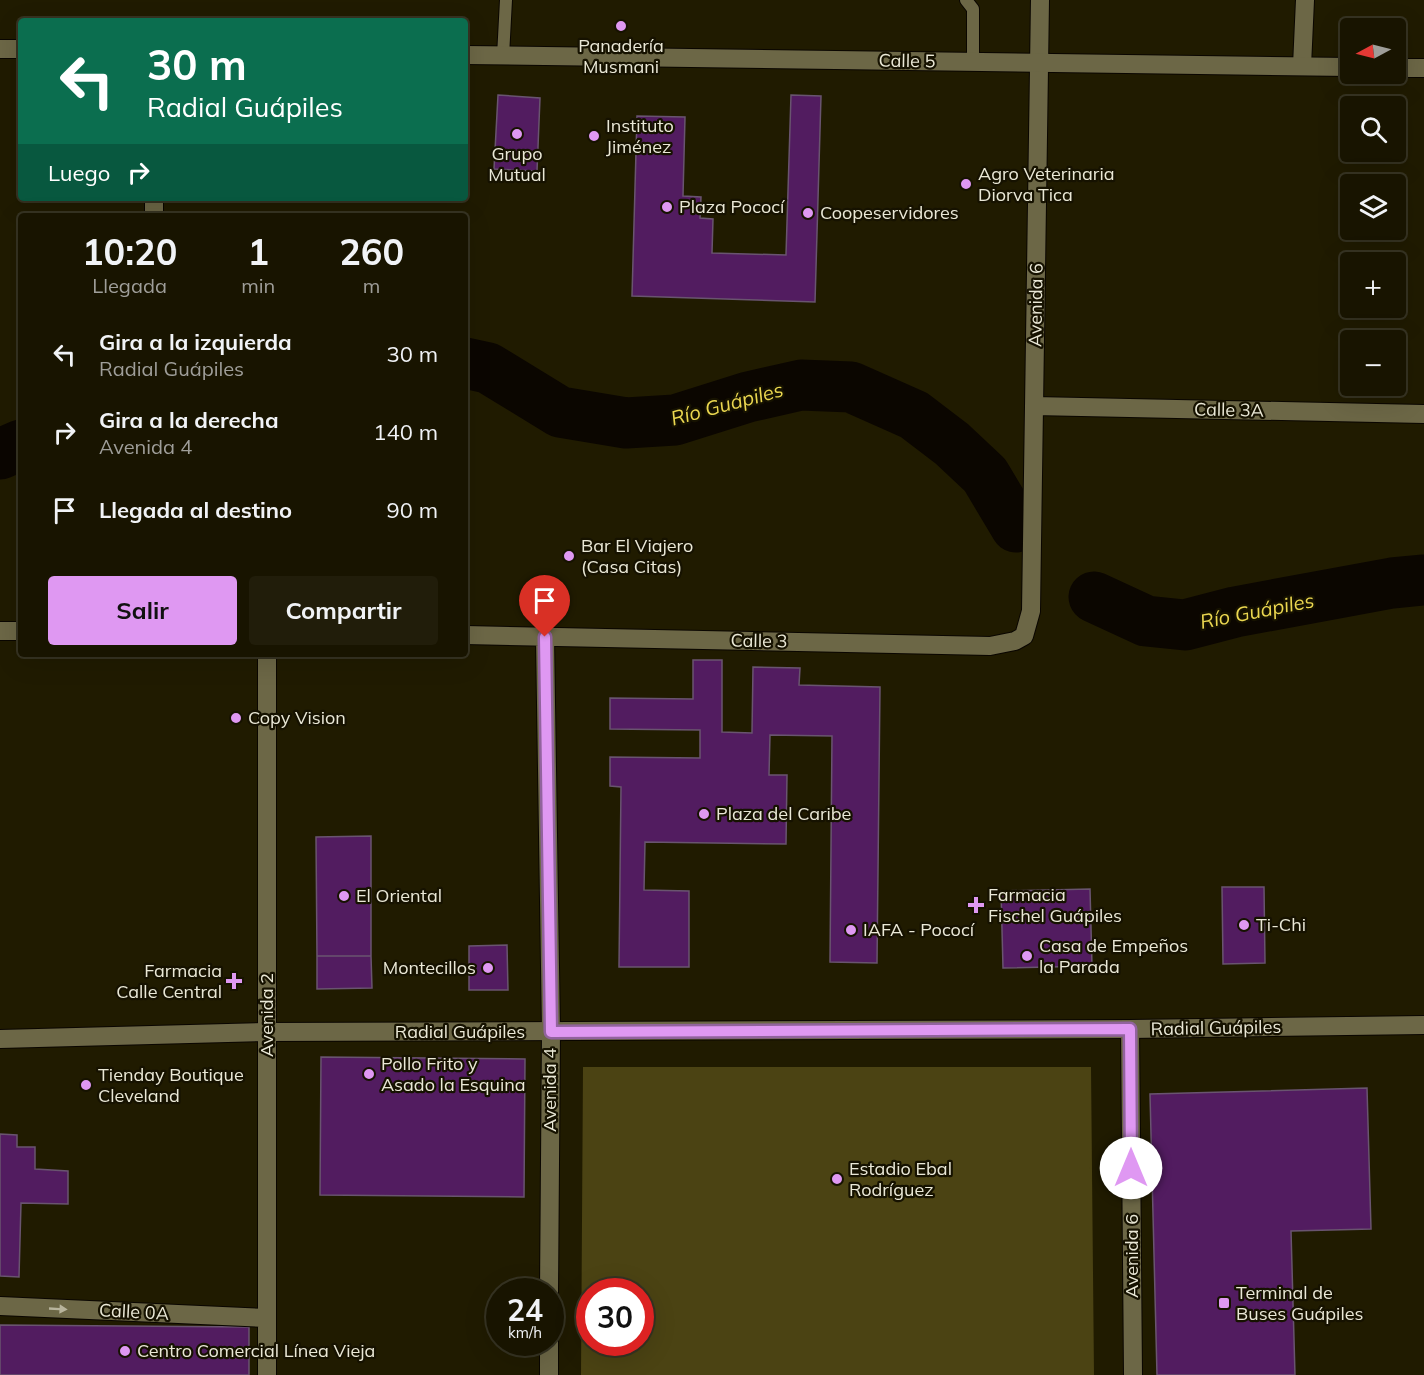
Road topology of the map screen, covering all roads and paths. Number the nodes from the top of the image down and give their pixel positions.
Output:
1 (506, 0) edge
2 (966, 0) edge
3 (1040, 0) edge
4 (1305, 0) edge
5 (0, 49) edge
6 (18, 49) edge
7 (468, 55) edge
8 (503, 56) junction
9 (973, 62) junction
10 (1040, 62) junction
11 (1302, 66) junction
12 (1340, 67) edge
13 (1406, 68) edge
14 (1424, 68) edge
15 (1034, 406) junction
16 (1424, 414) edge
17 (1031, 610) joint
18 (0, 631) edge
19 (18, 631) edge
20 (468, 635) edge
21 (545, 637) junction
22 (267, 657) edge
23 (1424, 1025) edge
24 (1130, 1029) junction
25 (267, 1032) junction
26 (551, 1032) junction
27 (0, 1039) edge
28 (549, 1278) edge
29 (0, 1306) edge
30 (267, 1318) junction
31 (549, 1356) edge
32 (267, 1375) edge
33 (549, 1375) edge
34 (1133, 1375) edge

1 - 8 lane
2 - 9 lane
3 - 10 street, Avenida 6
4 - 11 street
5 - 6 street
7 - 8 street, Calle 5
8 - 9 street, Calle 5
9 - 10 street, Calle 5
10 - 11 street, Calle 5
10 - 15 street, Avenida 6
11 - 12 street, Calle 5
13 - 14 street
15 - 16 street, Calle 3A
15 - 17 street, Avenida 6
17 - 21 street, Calle 3
18 - 19 street
20 - 21 street, Calle 3
21 - 26 street, Avenida 4
22 - 25 street, Avenida 2
23 - 24 street, Radial Guápiles
24 - 26 street, Radial Guápiles
24 - 34 street, Avenida 6
25 - 26 street, Radial Guápiles
25 - 27 street, Radial Guápiles
25 - 30 street, Avenida 2
26 - 28 street, Avenida 4
29 -> 30 street, Calle 0A
30 - 32 street, Avenida 2
31 - 33 street

